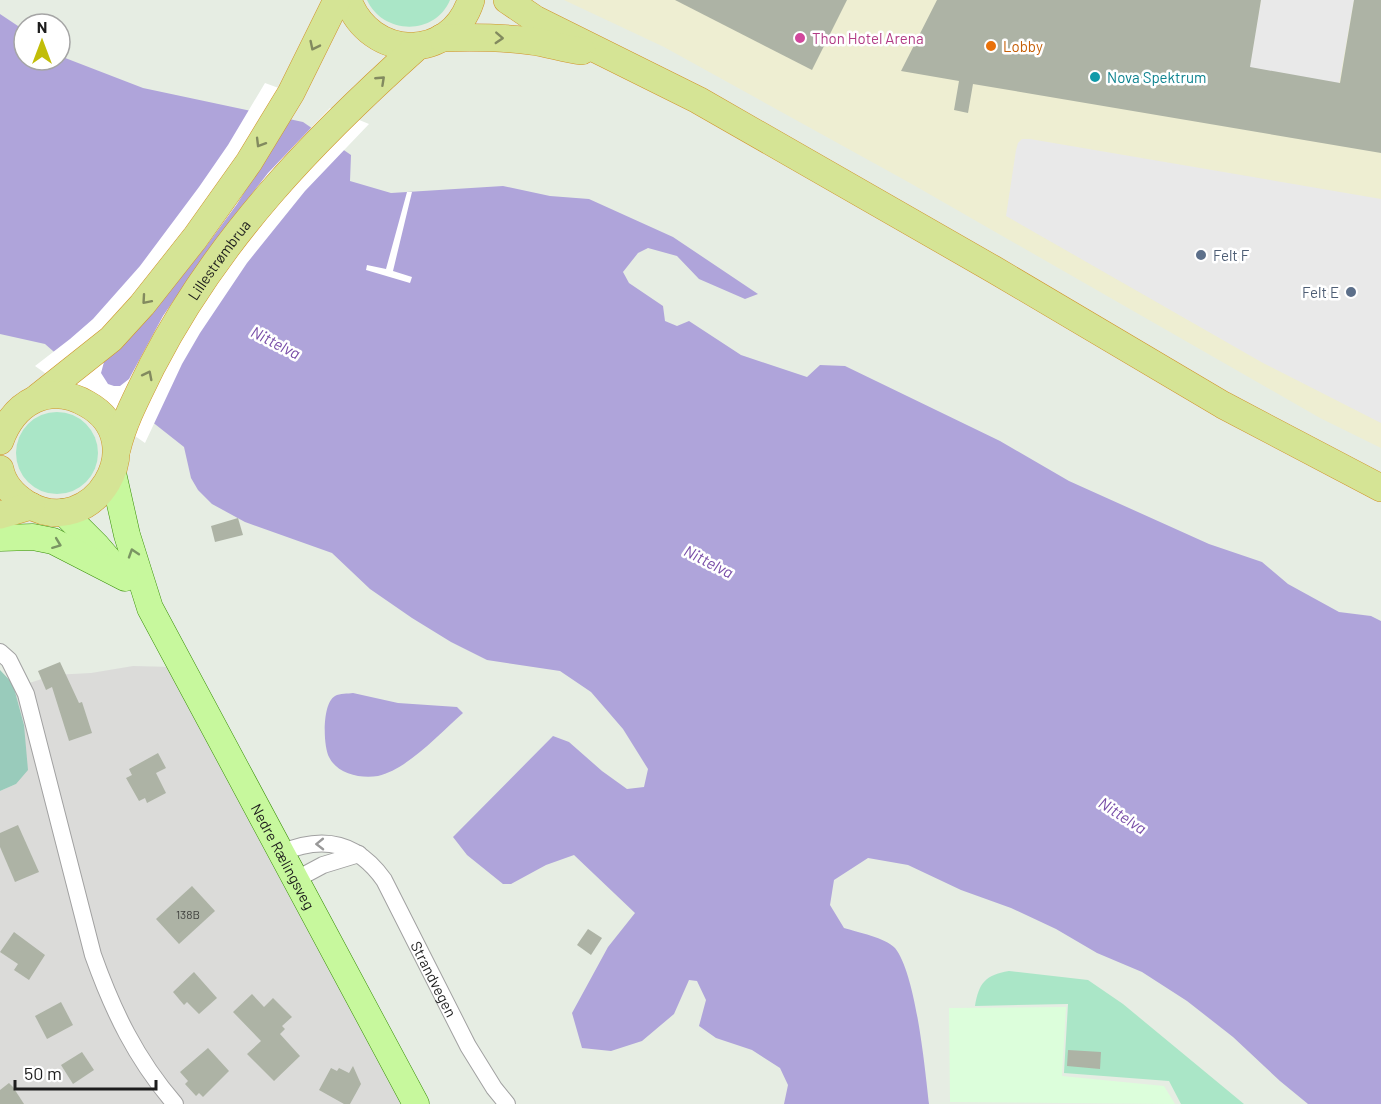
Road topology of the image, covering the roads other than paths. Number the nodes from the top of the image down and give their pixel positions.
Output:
1 (336, 0) edge
2 (348, 0) edge
3 (471, 0) edge
4 (507, 0) edge
5 (429, 42) junction
6 (601, 53) junction
7 (48, 389) junction
8 (0, 441) edge
9 (117, 450) junction
10 (0, 469) edge
11 (1381, 488) edge
12 (31, 506) junction
13 (63, 512) junction
14 (0, 515) edge
15 (0, 538) edge
16 (125, 578) junction
17 (150, 608) junction
18 (0, 652) edge
19 (280, 853) junction
20 (359, 854) junction
21 (295, 880) junction
22 (175, 1104) edge
23 (416, 1104) edge
24 (507, 1104) edge

1 -> 7 highway, Lillestrømbrua
2 - 5 highway
3 - 5 highway, Lillestrømbrua
4 - 6 highway
5 -> 6 highway
9 -> 5 highway, Lillestrømbrua
6 - 11 highway
7 - 8 highway, Lillestrømbrua
7 - 9 highway
9 - 13 highway, Lillestrømbrua
17 -> 9 main road, Nedre Rælingsveg
10 - 12 highway
12 - 13 highway
12 - 14 highway
13 - 16 main road, Nedre Rælingsveg
15 -> 16 main road
16 - 17 main road, Nedre Rælingsveg
17 - 19 main road, Nedre Rælingsveg
18 - 22 street
20 -> 19 street, Strandvegen
19 - 21 main road, Nedre Rælingsveg
20 - 21 street
20 - 24 street, Strandvegen
21 - 23 main road, Nedre Rælingsveg

